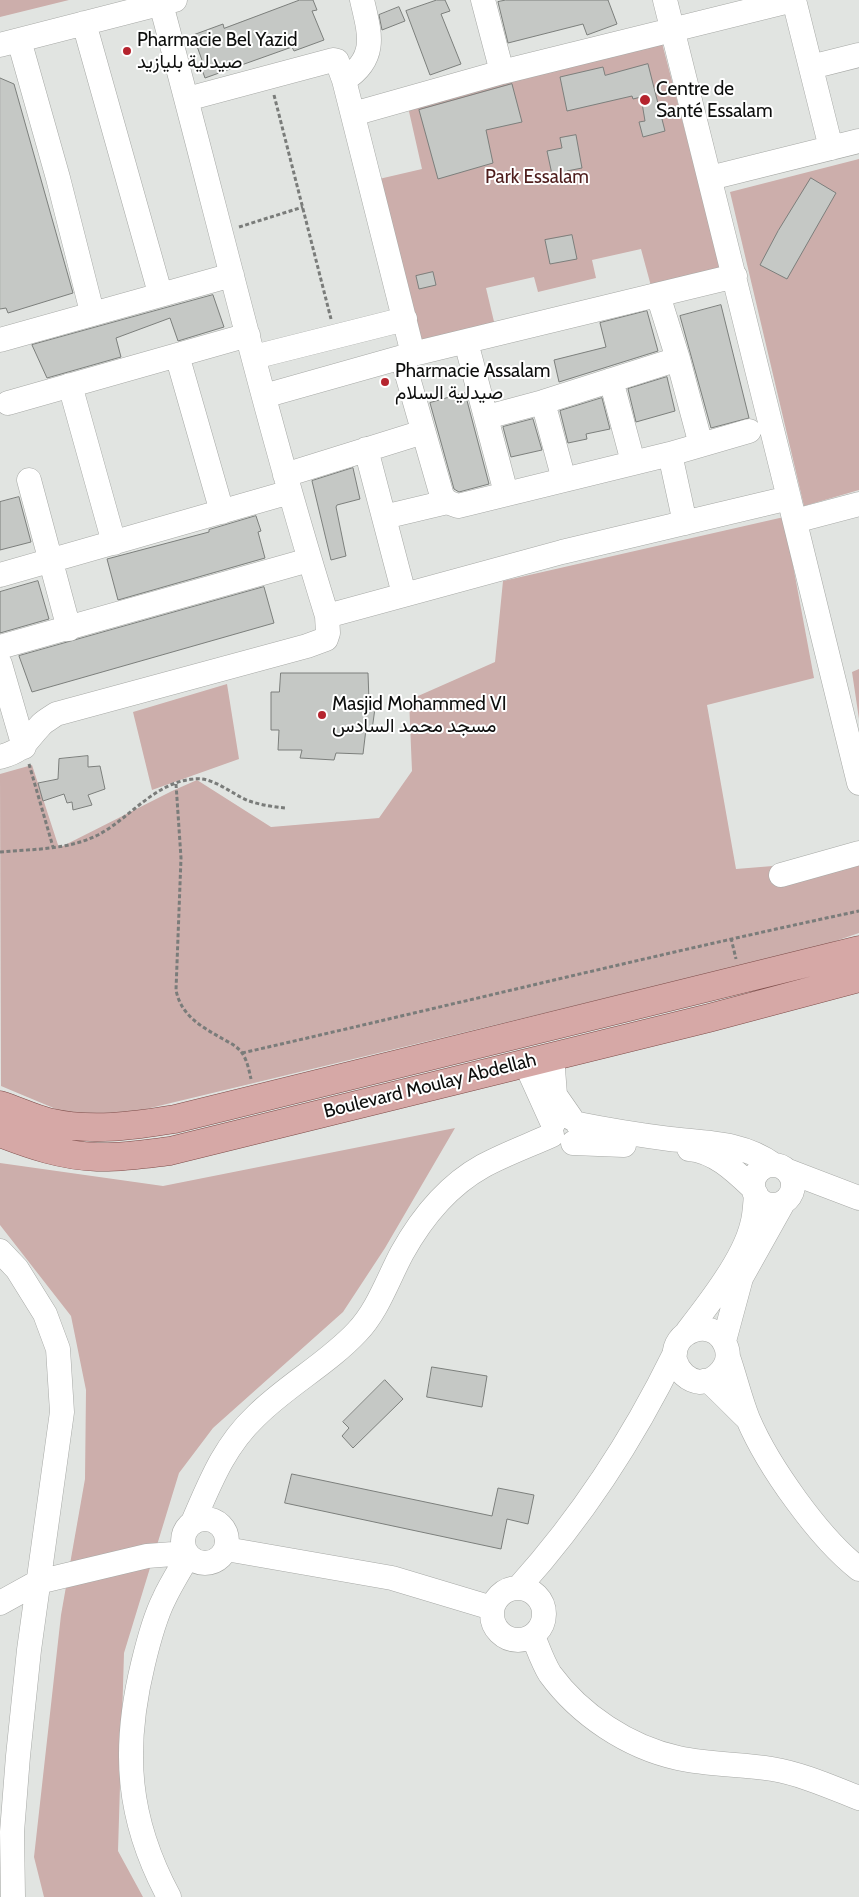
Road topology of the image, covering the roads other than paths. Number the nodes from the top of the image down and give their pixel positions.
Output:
1 (362, 0) edge
2 (483, 0) edge
3 (665, 0) edge
4 (793, 0) edge
5 (169, 2) edge
6 (84, 23) junction
7 (673, 30) junction
8 (9, 42) edge
9 (859, 55) edge
10 (811, 67) junction
11 (502, 72) junction
12 (344, 80) junction
13 (187, 99) junction
14 (353, 114) junction
15 (859, 141) edge
16 (831, 148) junction
17 (710, 178) junction
18 (232, 275) junction
19 (734, 276) junction
20 (160, 294) junction
21 (658, 295) junction
22 (92, 312) junction
23 (405, 319) junction
24 (0, 340) edge
25 (466, 342) junction
26 (251, 346) junction
27 (177, 355) junction
28 (408, 356) junction
29 (678, 359) junction
30 (612, 380) junction
31 (70, 385) junction
32 (264, 396) junction
33 (542, 402) junction
34 (8, 403) dead end
35 (487, 417) junction
36 (749, 431) dead end
37 (423, 432) junction
38 (701, 445) junction
39 (366, 449) junction
40 (670, 454) junction
41 (633, 462) junction
42 (29, 480) dead end
43 (564, 480) junction
44 (288, 483) junction
45 (506, 493) junction
46 (789, 498) junction
47 (447, 502) junction
48 (859, 504) edge
49 (222, 512) junction
50 (384, 518) junction
51 (795, 521) junction
52 (685, 523) junction
53 (114, 543) junction
54 (309, 560) junction
55 (50, 561) junction
56 (0, 575) edge
57 (404, 594) junction
58 (327, 616) junction
59 (68, 629) junction
60 (0, 647) edge
61 (0, 664) edge
62 (24, 747) junction
63 (0, 756) edge
64 (859, 784) edge
65 (859, 853) edge
66 (781, 875) dead end
67 (859, 950) edge
68 (859, 978) edge
69 (552, 1056) junction
70 (525, 1062) junction
71 (0, 1105) edge
72 (566, 1129) junction
73 (0, 1133) edge
74 (781, 1168) junction
75 (754, 1191) junction
76 (851, 1195) edge
77 (787, 1199) junction
78 (0, 1251) edge
79 (687, 1332) junction
80 (726, 1349) junction
81 (675, 1353) junction
82 (699, 1380) junction
83 (646, 1411) junction
84 (748, 1419) junction
85 (195, 1541) junction
86 (556, 1546) junction
87 (226, 1549) junction
88 (859, 1570) edge
89 (38, 1582) junction
90 (518, 1587) junction
91 (540, 1599) junction
92 (0, 1603) edge
93 (492, 1608) junction
94 (532, 1636) junction
95 (859, 1798) edge
96 (12, 1897) edge
97 (169, 1897) edge

1 - 12 street
2 - 11 street
3 - 7 street
4 - 7 street
4 - 10 street
5 - 6 street
5 - 13 street
6 - 8 street
6 - 20 street
7 - 11 street
7 - 17 street
8 - 22 street
9 - 10 street
10 - 16 street
11 - 14 street
12 - 13 street
12 - 14 street
13 - 18 street
14 - 23 street
15 - 16 street
16 - 17 street
17 - 19 street
18 - 20 street
18 - 26 street
19 - 21 street
19 - 46 street
20 - 22 street
21 - 25 street
21 - 29 street
22 - 24 street
23 - 26 street
23 - 28 street
25 - 28 street
25 - 35 street
26 - 27 street
26 - 32 street
27 - 31 street
27 - 49 street
28 - 32 street
28 - 37 street
29 - 30 street
29 - 38 street
30 - 33 street
30 - 41 street
31 - 34 street
31 - 53 street
32 - 44 street
33 - 35 street
33 - 43 street
35 - 45 street
36 - 38 street
37 - 39 street
37 - 47 street
38 - 40 street
39 - 44 street
39 - 50 street
40 - 41 street
40 - 52 street
41 - 43 street
42 - 55 street
43 - 45 street
44 - 49 street
44 - 54 street
45 - 47 street
46 - 51 street
46 - 52 street
47 - 50 street
48 - 51 street
49 - 53 street
50 - 57 street
51 - 64 street
52 - 57 street
53 - 55 street
54 - 58 street
54 - 59 street
55 - 56 street
55 - 59 street
57 - 58 street
58 - 62 street
59 - 60 street
61 - 62 street
62 - 63 street
65 - 66 street
67 - 71 main road, Boulevard Moulay Abdellah
68 - 69 main road, Boulevard Moulay Abdellah
69 - 70 main road, Boulevard Moulay Abdellah
69 - 72 street
70 - 72 street
70 - 73 main road, Boulevard Moulay Abdellah
72 - 74 street
72 - 75 street
72 - 85 street
74 - 75 street
74 - 76 street
74 - 77 street
75 - 77 street
75 - 79 street
76 - 77 street
77 - 80 street
78 - 89 street
79 - 80 street
79 - 81 street
80 - 82 street
80 - 84 street
81 - 82 street
81 - 83 street
82 - 83 street
82 - 84 street
83 - 86 street
84 - 88 street
85 - 87 street
85 - 87 street
85 - 89 street
85 - 97 street
86 - 90 street
86 - 91 street
87 - 93 street
89 - 92 street
89 - 96 street
90 - 91 street
90 - 93 street
91 - 94 street
93 - 94 street
94 - 95 street

